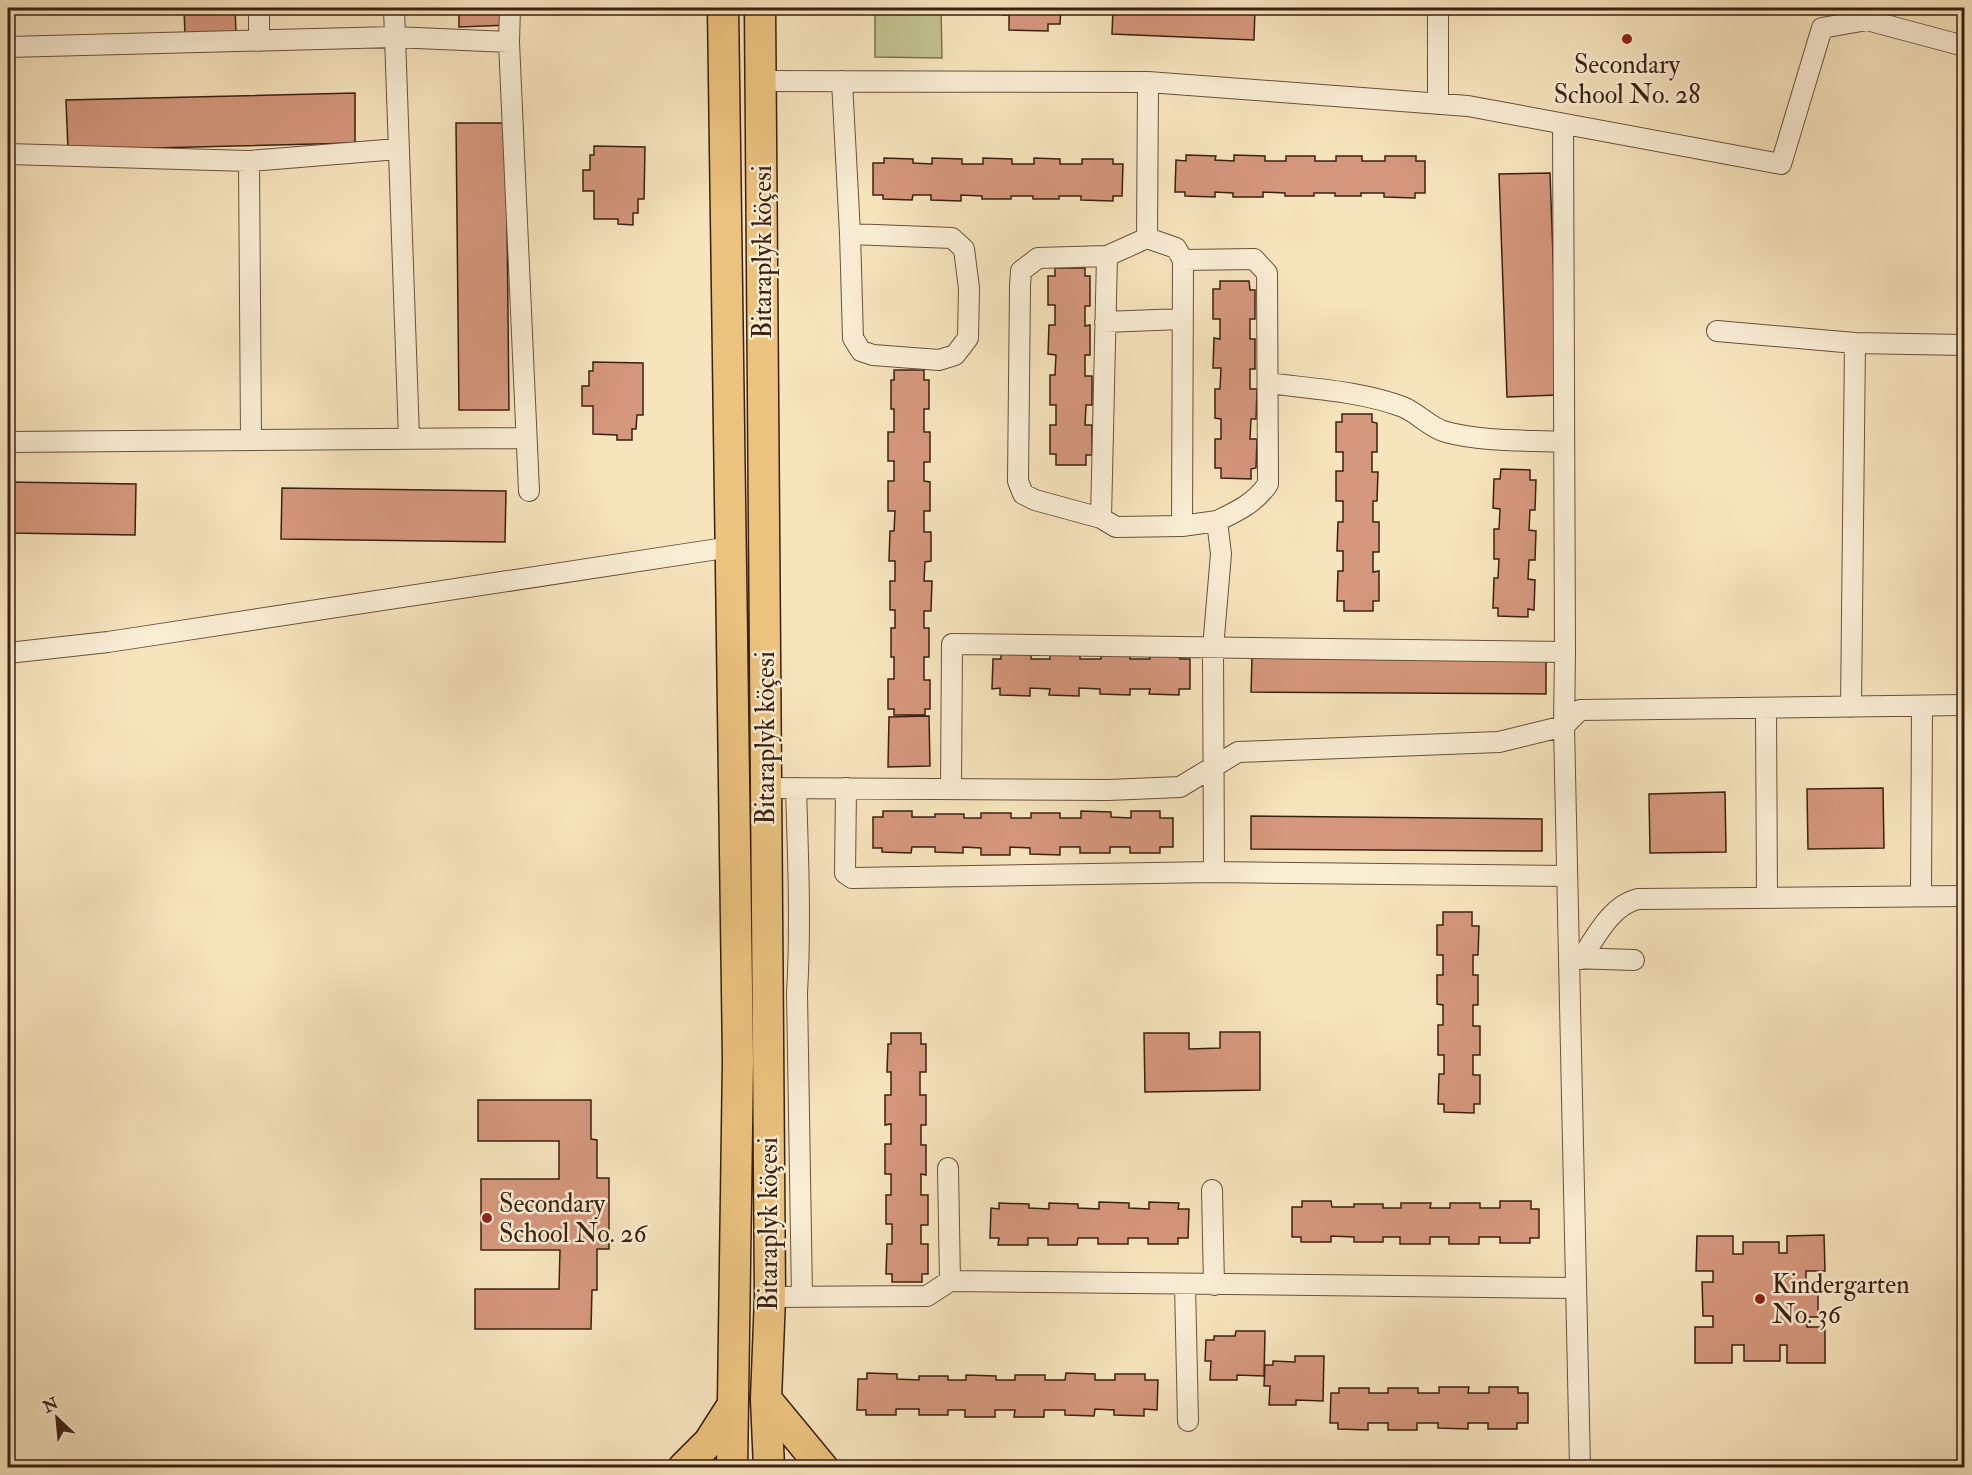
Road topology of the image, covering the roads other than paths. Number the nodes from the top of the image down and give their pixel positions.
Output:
1 (259, 8) edge
2 (394, 8) edge
3 (510, 8) edge
4 (723, 8) edge
5 (760, 8) edge
6 (1437, 8) edge
7 (394, 37) junction
8 (259, 41) junction
9 (509, 42) junction
10 (1965, 46) edge
11 (8, 47) edge
12 (760, 81) junction
13 (842, 81) junction
14 (1148, 82) junction
15 (1438, 104) junction
16 (1563, 124) junction
17 (399, 149) junction
18 (8, 154) edge
19 (249, 161) junction
20 (850, 234) junction
21 (1147, 238) junction
22 (1107, 256) junction
23 (1183, 260) junction
24 (1181, 319) junction
25 (1105, 322) junction
26 (1718, 332) dead end
27 (1855, 343) junction
28 (1965, 345) edge
29 (1268, 383) junction
30 (409, 438) junction
31 (526, 438) junction
32 (251, 440) junction
33 (8, 441) edge
34 (1564, 442) junction
35 (529, 491) dead end
36 (1101, 518) junction
37 (1217, 521) junction
38 (1182, 526) junction
39 (731, 547) junction
40 (1213, 648) junction
41 (1565, 652) junction
42 (8, 653) edge
43 (1965, 705) edge
44 (1922, 706) junction
45 (1851, 707) junction
46 (1766, 708) junction
47 (1564, 726) junction
48 (1213, 768) junction
49 (766, 788) junction
50 (796, 788) junction
51 (846, 788) junction
52 (951, 789) junction
53 (1214, 872) junction
54 (1567, 876) junction
55 (1921, 896) junction
56 (1965, 896) edge
57 (1767, 898) junction
58 (1575, 958) junction
59 (1634, 960) dead end
60 (948, 1168) dead end
61 (1212, 1190) dead end
62 (950, 1281) junction
63 (1185, 1285) junction
64 (1214, 1285) junction
65 (1576, 1288) junction
66 (770, 1297) junction
67 (802, 1297) junction
68 (766, 1399) junction
69 (732, 1406) junction
70 (1188, 1421) dead end
71 (683, 1467) edge
72 (732, 1467) edge
73 (769, 1467) edge
74 (823, 1467) edge
75 (1580, 1467) edge

1 - 8 street
2 - 7 street
3 - 9 street
4 - 39 highway, Bitaraplyk köçesi
5 - 12 highway, Bitaraplyk köçesi
6 - 15 street
7 - 8 street
7 - 9 street
7 - 17 street
8 - 11 street
9 - 31 street
10 - 16 street
12 - 13 street
12 - 49 highway, Bitaraplyk köçesi
13 - 14 street
13 - 20 street
14 - 15 street
14 - 21 street
15 - 16 street
16 - 34 street
17 - 19 street
17 - 30 street
18 - 19 street
19 - 32 street
20 - 20 street
21 - 22 street
21 - 23 street
22 - 25 street
22 - 36 street
23 - 24 street
23 - 29 street
24 - 25 street
24 - 38 street
25 - 36 street
26 - 27 street
27 - 28 street
27 - 45 street
29 - 34 street
29 - 37 street
30 - 31 street
30 - 32 street
31 - 35 street
32 - 33 street
34 - 41 street
36 - 38 street
37 - 38 street
37 - 40 street
39 - 42 street
39 - 69 highway, Bitaraplyk köçesi
40 - 41 street
40 - 48 street
40 - 52 street
41 - 47 street
43 - 44 street
44 - 45 street
44 - 55 street
45 - 46 street
46 - 47 street
46 - 57 street
47 - 48 street
47 - 54 street
48 - 52 street
48 - 53 street
49 - 50 street
49 - 66 highway, Bitaraplyk köçesi
50 - 51 street
50 - 67 street
51 - 52 street
51 - 53 street
53 - 54 street
54 - 58 street
55 - 56 street
55 - 57 street
57 - 58 street
58 - 59 street
58 - 65 street
60 - 62 street
61 - 64 street
62 - 63 street
62 - 67 street
63 - 64 street
63 - 70 street
64 - 65 street
65 - 75 street
66 - 67 street
66 - 68 highway, Bitaraplyk köçesi
68 - 73 highway, Bitaraplyk köçesi
68 - 74 highway
69 - 71 highway
69 - 72 highway, Bitaraplyk köçesi

